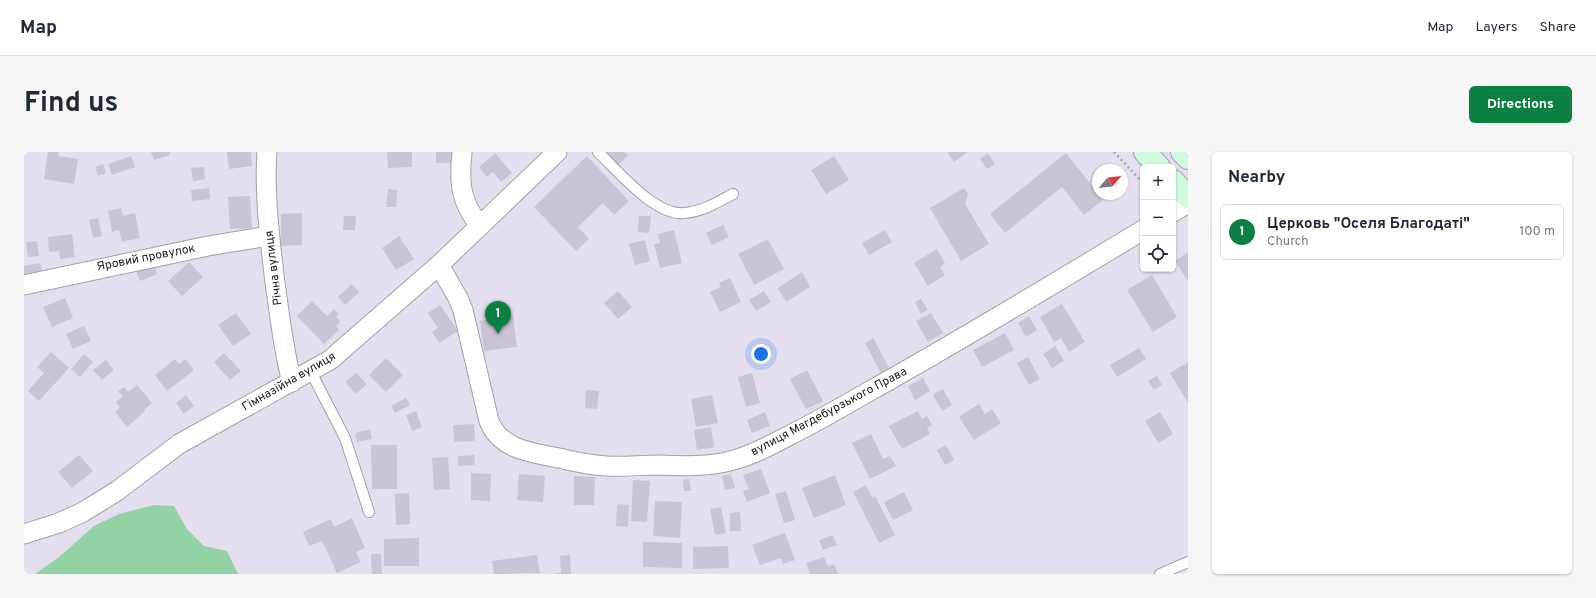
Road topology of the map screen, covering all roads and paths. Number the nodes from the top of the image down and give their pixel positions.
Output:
1 (267, 152) edge
2 (462, 152) edge
3 (557, 152) edge
4 (598, 152) edge
5 (1114, 152) edge
6 (1145, 152) edge
7 (1182, 152) edge
8 (1188, 158) edge
9 (1156, 164) edge
10 (1140, 180) edge
11 (1176, 185) edge
12 (733, 194) dead end
13 (1188, 197) edge
14 (1188, 203) edge
15 (1176, 210) edge
16 (480, 226) junction
17 (1140, 232) edge
18 (269, 236) junction
19 (440, 265) junction
20 (24, 285) edge
21 (311, 372) junction
22 (292, 382) junction
23 (369, 512) dead end
24 (24, 534) edge
25 (1188, 562) edge
26 (1160, 574) edge

1 - 18 street, Річна вулиця
2 - 16 street
3 - 16 street, Гімназійна вулиця
4 - 12 lane
5 - 10 path
6 - 9 main road
7 - 8 main road
11 - 13 main road
14 - 15 street
16 - 19 street, Гімназійна вулиця
17 - 19 street, вулиця Магдебурзького Права
18 - 20 street, Яровий провулок
18 - 22 street, Річна вулиця
19 - 21 street, Гімназійна вулиця
21 - 22 street, Гімназійна вулиця
21 - 23 lane
22 - 24 street, Гімназійна вулиця
25 - 26 lane

